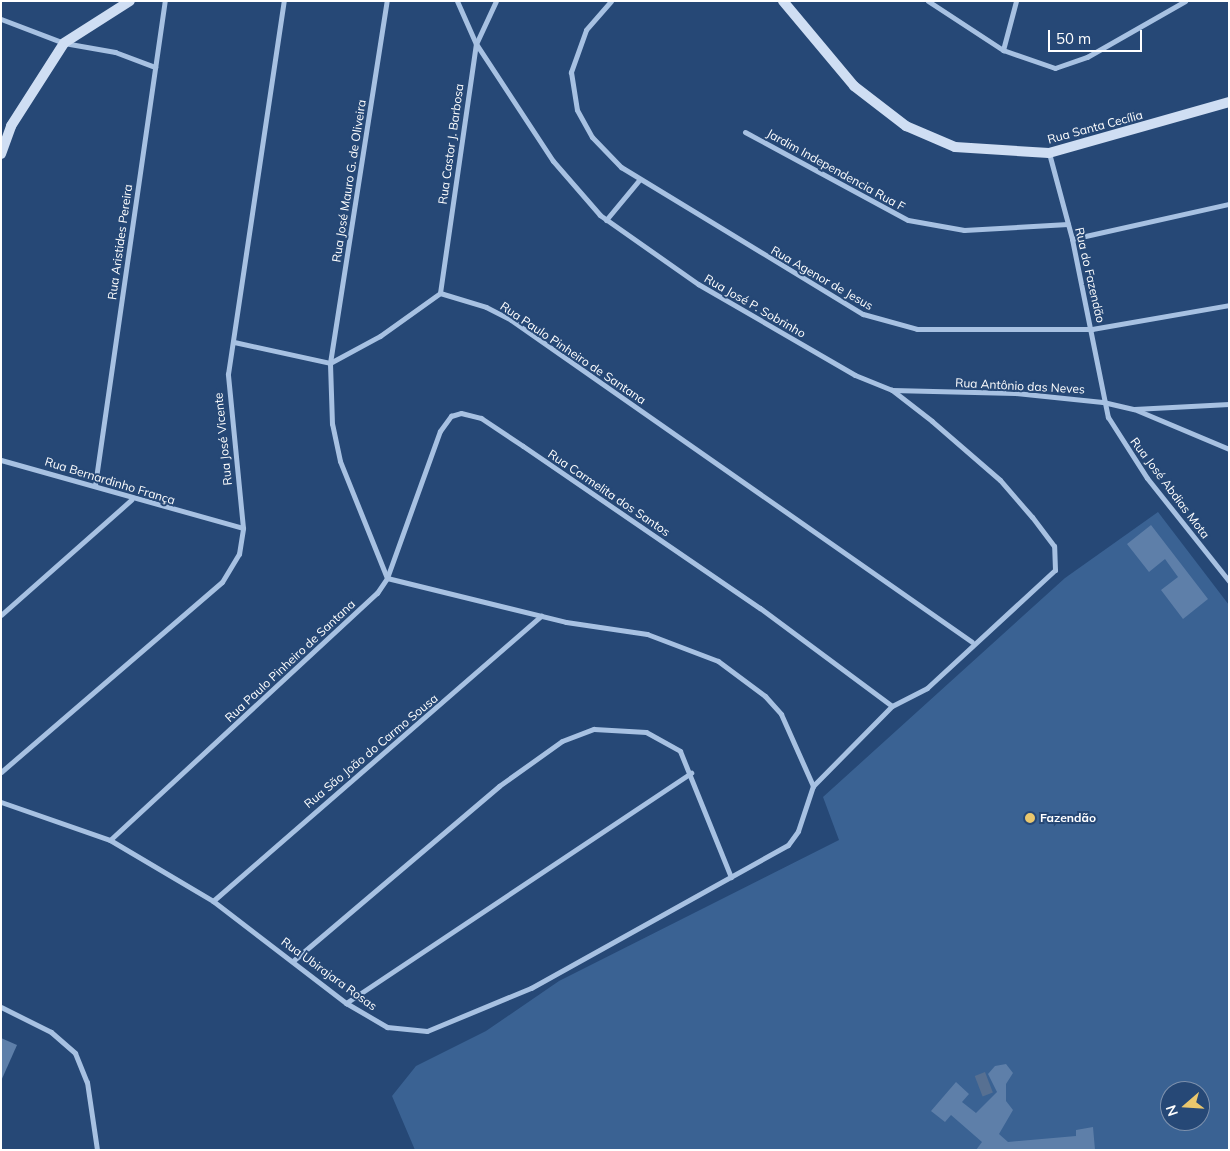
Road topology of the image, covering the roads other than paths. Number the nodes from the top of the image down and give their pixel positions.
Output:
1 (130, 1) edge
2 (165, 1) edge
3 (284, 1) edge
4 (387, 1) edge
5 (458, 1) edge
6 (496, 1) edge
7 (611, 1) edge
8 (783, 1) edge
9 (928, 1) edge
10 (1016, 1) edge
11 (1185, 1) edge
12 (1, 19) edge
13 (64, 43) junction
14 (476, 44) junction
15 (1003, 50) junction
16 (155, 67) junction
17 (1229, 102) edge
18 (6, 125) edge
19 (745, 132) dead end
20 (1, 154) edge
21 (1048, 154) junction
22 (640, 179) junction
23 (1229, 204) edge
24 (606, 220) junction
25 (1068, 224) junction
26 (1072, 239) junction
27 (440, 293) junction
28 (1229, 305) edge
29 (1092, 330) junction
30 (234, 342) junction
31 (330, 363) junction
32 (892, 390) junction
33 (1103, 402) junction
34 (1229, 404) edge
35 (1134, 409) junction
36 (1229, 449) edge
37 (1, 460) edge
38 (95, 485) junction
39 (131, 500) junction
40 (242, 528) junction
41 (387, 578) junction
42 (1229, 582) edge
43 (1, 615) edge
44 (541, 616) junction
45 (972, 642) junction
46 (892, 706) junction
47 (1, 772) edge
48 (691, 773) junction
49 (813, 786) junction
50 (1, 802) edge
51 (110, 840) junction
52 (730, 877) junction
53 (214, 901) junction
54 (294, 960) junction
55 (346, 1002) junction
56 (1, 1007) edge
57 (97, 1150) edge

1 - 13 street
2 - 16 street, Rua Aristides Pereira
3 - 30 street, Rua José Vicente
4 - 31 street, Rua José Mauro G. de Oliveira
5 - 14 street
6 - 14 street
7 - 22 street, Rua Agenor de Jesus
8 - 21 street, Rua Santa Cecília
9 - 15 street
10 - 15 street
11 - 15 street
12 - 13 street
13 - 16 street
13 - 18 street
14 - 24 street, Rua José P. Sobrinho
14 - 27 street, Rua Castor J. Barbosa
16 - 38 street, Rua Aristides Pereira
17 - 21 street, Rua Santa Cecília
18 - 20 street
19 - 25 street, Jardim Independencia Rua F
21 - 25 street, Rua do Fazendão
22 - 24 street
22 - 29 street, Rua Agenor de Jesus
23 - 26 street
24 - 32 street, Rua José P. Sobrinho
25 - 26 street, Rua do Fazendão
26 - 29 street, Rua do Fazendão
27 - 31 street
27 - 45 street, Rua Paulo Pinheiro de Santana
28 - 29 street, Rua Agenor de Jesus
29 - 33 street, Rua do Fazendão
30 - 31 street
30 - 40 street, Rua José Vicente
31 - 41 street
32 - 33 street, Rua Antônio das Neves
32 - 45 street, Rua José P. Sobrinho
33 - 35 street, Rua Antônio das Neves
33 - 42 street, Rua José Abdias Mota
34 - 35 street
35 - 36 street, Rua Antônio das Neves
37 - 38 street, Rua Bernardinho França
38 - 39 street, Rua Bernardinho França
39 - 40 street, Rua Bernardinho França
39 - 43 street
40 - 47 street, Rua José Vicente
41 - 44 street
41 - 46 street, Rua Carmelita dos Santos
41 - 51 street, Rua Paulo Pinheiro de Santana
44 - 49 street
44 - 53 street, Rua São João do Carmo Sousa
45 - 46 street
46 - 49 street
48 - 52 street
48 - 54 street
48 - 55 street
49 - 52 street, Rua Ubirajara Rosas
50 - 51 street, Rua Ubirajara Rosas
51 - 53 street, Rua Ubirajara Rosas
52 - 55 street, Rua Ubirajara Rosas
53 - 54 street, Rua Ubirajara Rosas
54 - 55 street, Rua Ubirajara Rosas
56 - 57 street

